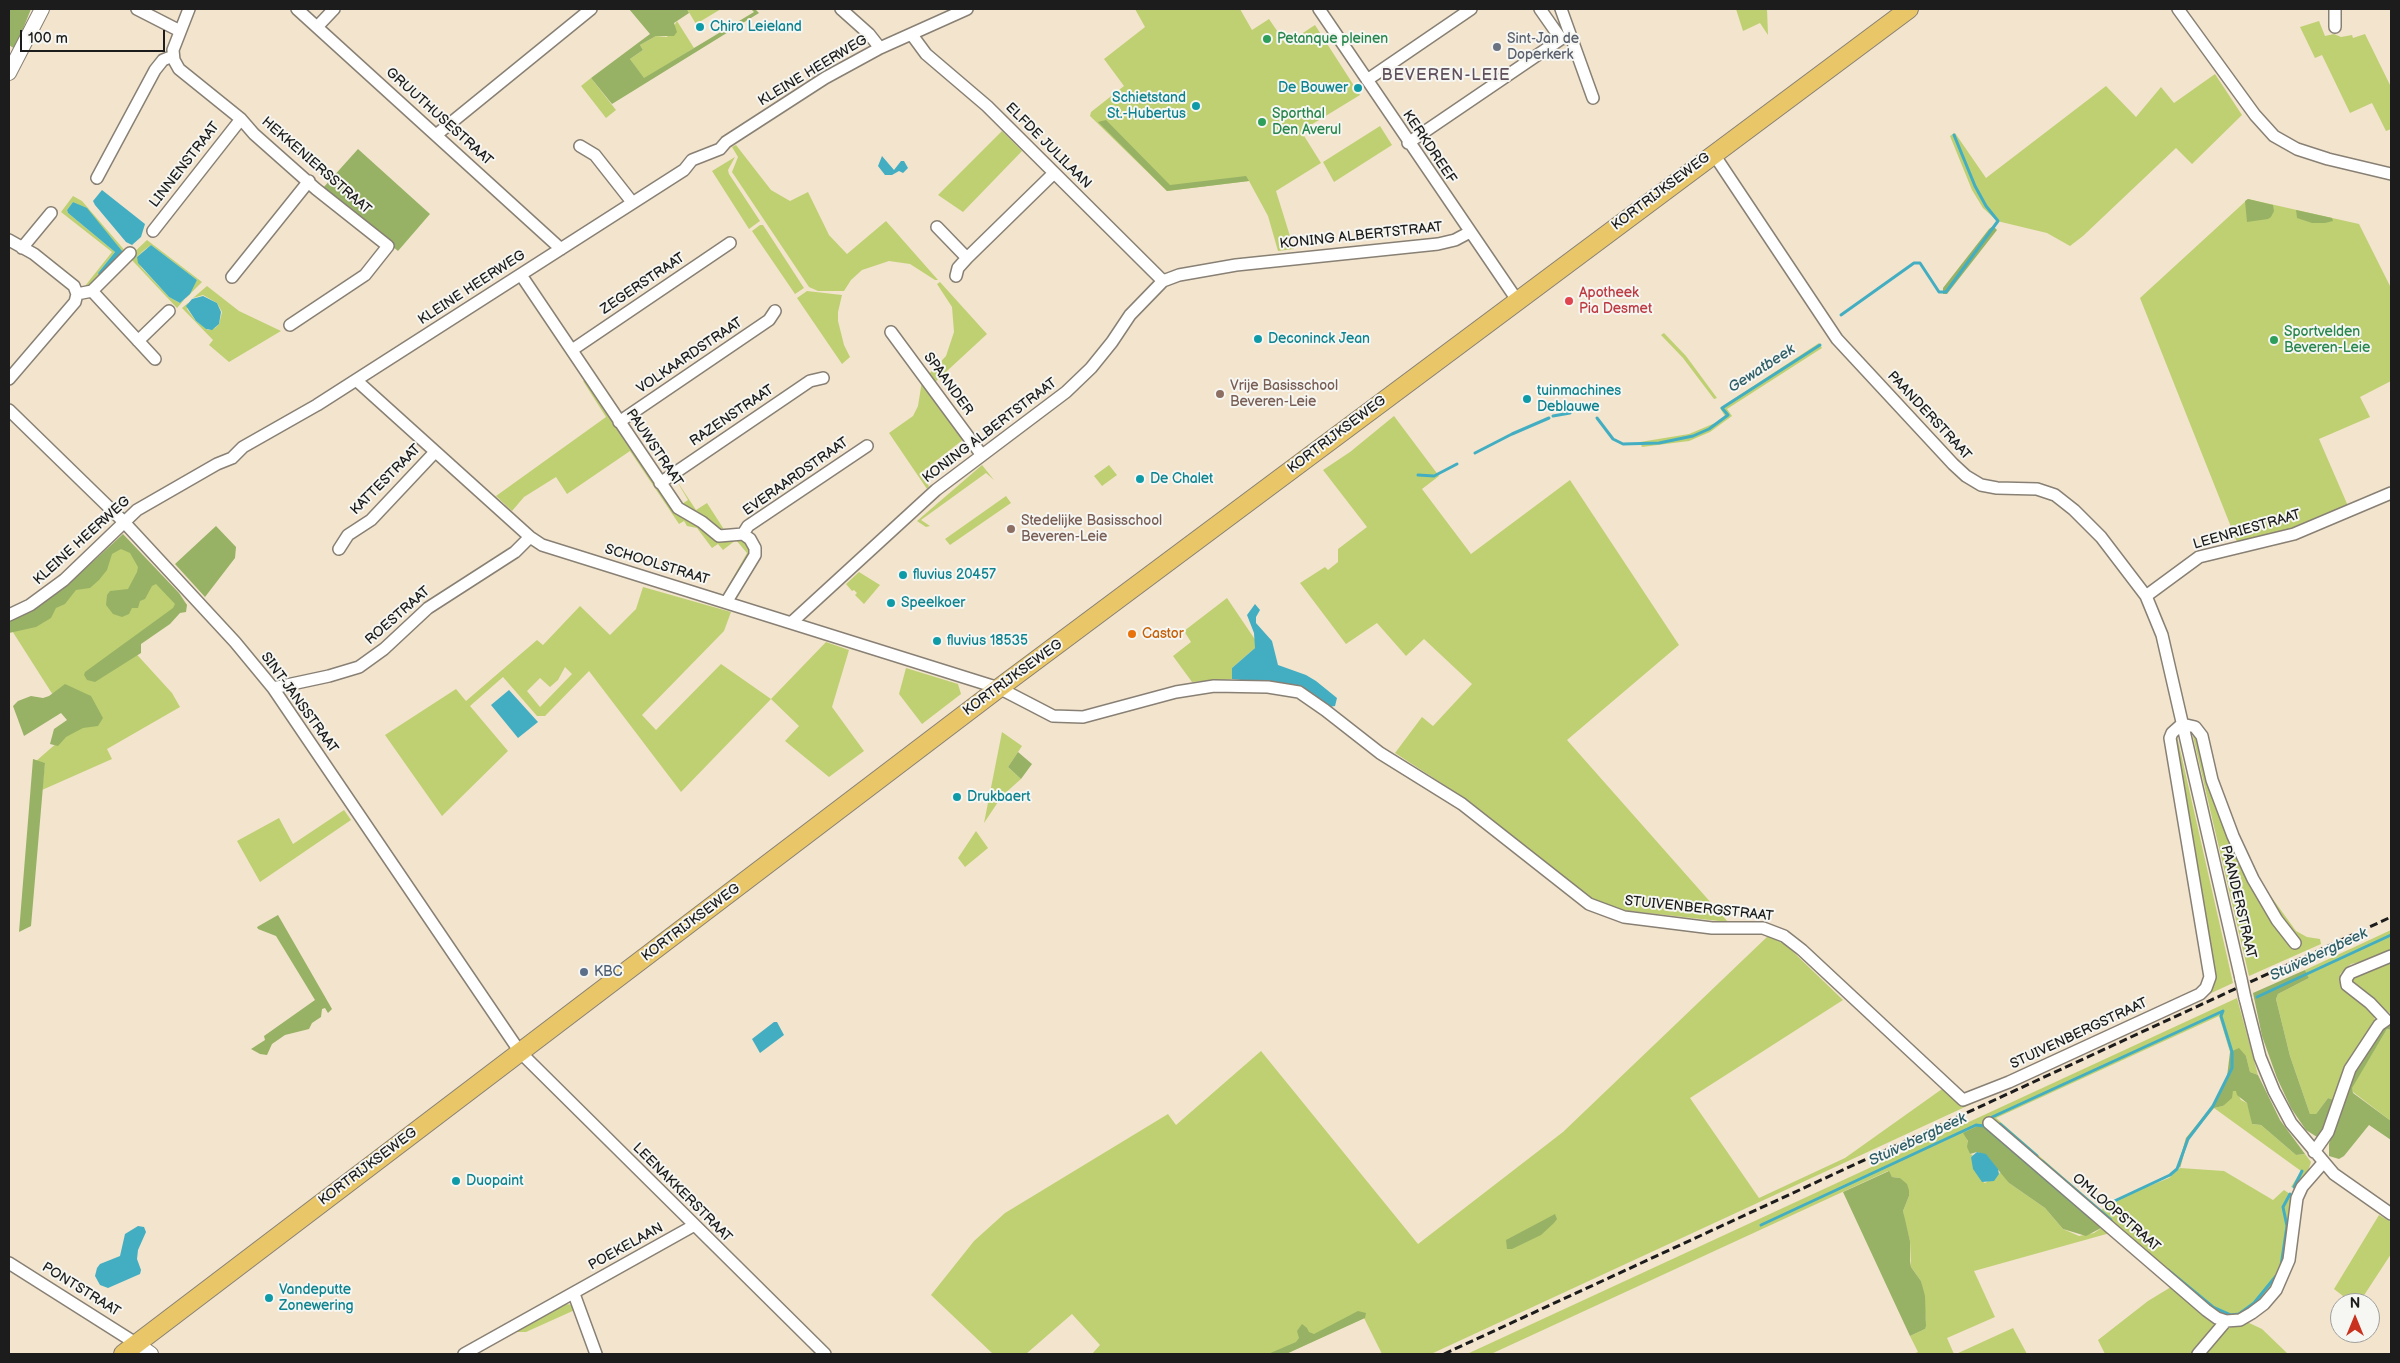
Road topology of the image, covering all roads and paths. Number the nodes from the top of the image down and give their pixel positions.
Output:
1 (36, 9) edge
2 (42, 9) edge
3 (137, 9) edge
4 (189, 9) edge
5 (297, 9) edge
6 (334, 9) edge
7 (591, 9) edge
8 (841, 9) edge
9 (967, 9) edge
10 (1319, 9) edge
11 (1471, 9) edge
12 (1540, 9) edge
13 (1561, 9) edge
14 (1909, 9) edge
15 (2178, 9) edge
16 (2335, 9) edge
17 (317, 27) junction
18 (2335, 27) dead end
19 (31, 30) junction
20 (180, 31) junction
21 (912, 34) junction
22 (1566, 38) junction
23 (880, 48) junction
24 (173, 56) junction
25 (9, 73) edge
26 (1367, 80) junction
27 (1593, 98) dead end
28 (241, 119) junction
29 (436, 134) junction
30 (1408, 143) junction
31 (580, 146) dead end
32 (1714, 153) junction
33 (1054, 173) junction
34 (2391, 174) edge
35 (96, 178) dead end
36 (309, 181) junction
37 (632, 202) junction
38 (51, 213) dead end
39 (937, 228) dead end
40 (153, 231) dead end
41 (1470, 232) junction
42 (9, 240) edge
43 (730, 243) dead end
44 (22, 248) junction
45 (561, 249) junction
46 (130, 253) dead end
47 (967, 258) junction
48 (521, 276) junction
49 (956, 276) dead end
50 (232, 277) dead end
51 (1163, 281) junction
52 (92, 291) junction
53 (77, 294) junction
54 (1517, 300) junction
55 (169, 311) dead end
56 (775, 311) dead end
57 (290, 325) dead end
58 (891, 332) dead end
59 (138, 341) junction
60 (572, 350) junction
61 (155, 359) dead end
62 (823, 378) dead end
63 (9, 380) edge
64 (356, 380) junction
65 (9, 410) edge
66 (619, 422) junction
67 (867, 446) dead end
68 (435, 452) junction
69 (981, 454) junction
70 (660, 483) junction
71 (2391, 493) edge
72 (123, 521) junction
73 (743, 534) junction
74 (530, 537) junction
75 (339, 549) dead end
76 (2146, 596) junction
77 (727, 601) junction
78 (9, 615) edge
79 (792, 622) junction
80 (273, 688) junction
81 (999, 688) junction
82 (2182, 724) junction
83 (2295, 942) dead end
84 (2391, 956) edge
85 (2388, 1020) edge
86 (520, 1052) junction
87 (1988, 1123) dead end
88 (2314, 1152) junction
89 (2323, 1162) junction
90 (2391, 1214) edge
91 (693, 1226) junction
92 (9, 1263) edge
93 (574, 1294) junction
94 (2226, 1321) junction
95 (137, 1344) junction
96 (123, 1354) edge
97 (151, 1354) edge
98 (464, 1354) edge
99 (596, 1354) edge
100 (825, 1354) edge
101 (2198, 1354) edge

1 - 19 street
2 - 19 street
3 - 20 street
4 - 20 street
5 - 17 street, GRUUTHUSESTRAAT
6 - 17 street
7 - 29 street
8 - 23 street
9 - 21 street, KLEINE HEERWEG
10 - 26 street, KERKDREEF
11 - 26 street
12 - 22 street
13 - 22 street
14 - 32 main road, KORTRIJKSEWEG
15 - 34 street
16 - 18 street
17 - 29 street, GRUUTHUSESTRAAT
19 - 25 street
20 - 24 street
21 - 23 street, KLEINE HEERWEG
21 - 33 street, ELFDE JULILAAN
22 - 27 street
22 - 30 street
23 - 37 street, KLEINE HEERWEG
24 - 28 street, HEKKENIERSSTRAAT
24 - 35 street
26 - 30 street, KERKDREEF
28 - 36 street, HEKKENIERSSTRAAT
28 - 40 street, LINNENSTRAAT
29 - 45 street, GRUUTHUSESTRAAT
30 - 41 street, KERKDREEF
31 - 37 street
32 - 54 main road, KORTRIJKSEWEG
32 - 76 street, PAANDERSTRAAT
33 - 47 street
33 - 51 street, ELFDE JULILAAN
36 - 50 street
36 - 57 street, HEKKENIERSSTRAAT
37 - 45 street, KLEINE HEERWEG
38 - 44 street
39 - 47 street
41 - 51 street, KONING ALBERTSTRAAT
41 - 54 street, KERKDREEF
42 - 44 street
43 - 60 street, ZEGERSTRAAT
44 - 53 street
45 - 48 street, KLEINE HEERWEG
46 - 52 street
47 - 49 street
48 - 60 street, PAUWSTRAAT
48 - 64 street, KLEINE HEERWEG
51 - 69 street, KONING ALBERTSTRAAT
52 - 53 street
52 - 59 street
53 - 63 street
54 - 81 main road, KORTRIJKSEWEG
55 - 59 street
56 - 66 street, VOLKAARDSTRAAT
58 - 69 street, SPAANDER
59 - 61 street
60 - 66 street, PAUWSTRAAT
62 - 70 street, RAZENSTRAAT
64 - 68 street, SCHOOLSTRAAT
64 - 72 street, KLEINE HEERWEG
65 - 72 street, SINT-JANSSTRAAT
66 - 70 street, PAUWSTRAAT
67 - 73 street, EVERAARDSTRAAT
68 - 74 street, SCHOOLSTRAAT
68 - 75 street, KATTESTRAAT
69 - 79 street, KONING ALBERTSTRAAT
70 - 73 street, PAUWSTRAAT
71 - 76 street, LEENRIESTRAAT
72 - 78 street, KLEINE HEERWEG
72 - 80 street, SINT-JANSSTRAAT
73 - 77 street
74 - 77 street, SCHOOLSTRAAT
74 - 80 street, ROESTRAAT
76 - 82 street, PAANDERSTRAAT
77 - 79 street, SCHOOLSTRAAT
79 - 81 street, SCHOOLSTRAAT
80 - 86 street, SINT-JANSSTRAAT
81 - 82 street, STUIVENBERGSTRAAT
81 - 86 main road, KORTRIJKSEWEG
82 - 83 street, PAANDERSTRAAT
82 - 88 street, PAANDERSTRAAT, bridge
84 - 85 street
85 - 88 street
86 - 91 street, LEENAKKERSTRAAT
86 - 95 main road, KORTRIJKSEWEG
87 - 94 street, OMLOOPSTRAAT
88 - 89 street, PAANDERSTRAAT
89 - 90 street, PAANDERSTRAAT
89 - 94 street
91 - 93 street, POEKELAAN
91 - 100 street, LEENAKKERSTRAAT
92 - 95 street, PONTSTRAAT
93 - 98 street, POEKELAAN
93 - 99 street
94 - 101 street
95 - 96 main road, KORTRIJKSEWEG
95 - 97 street

